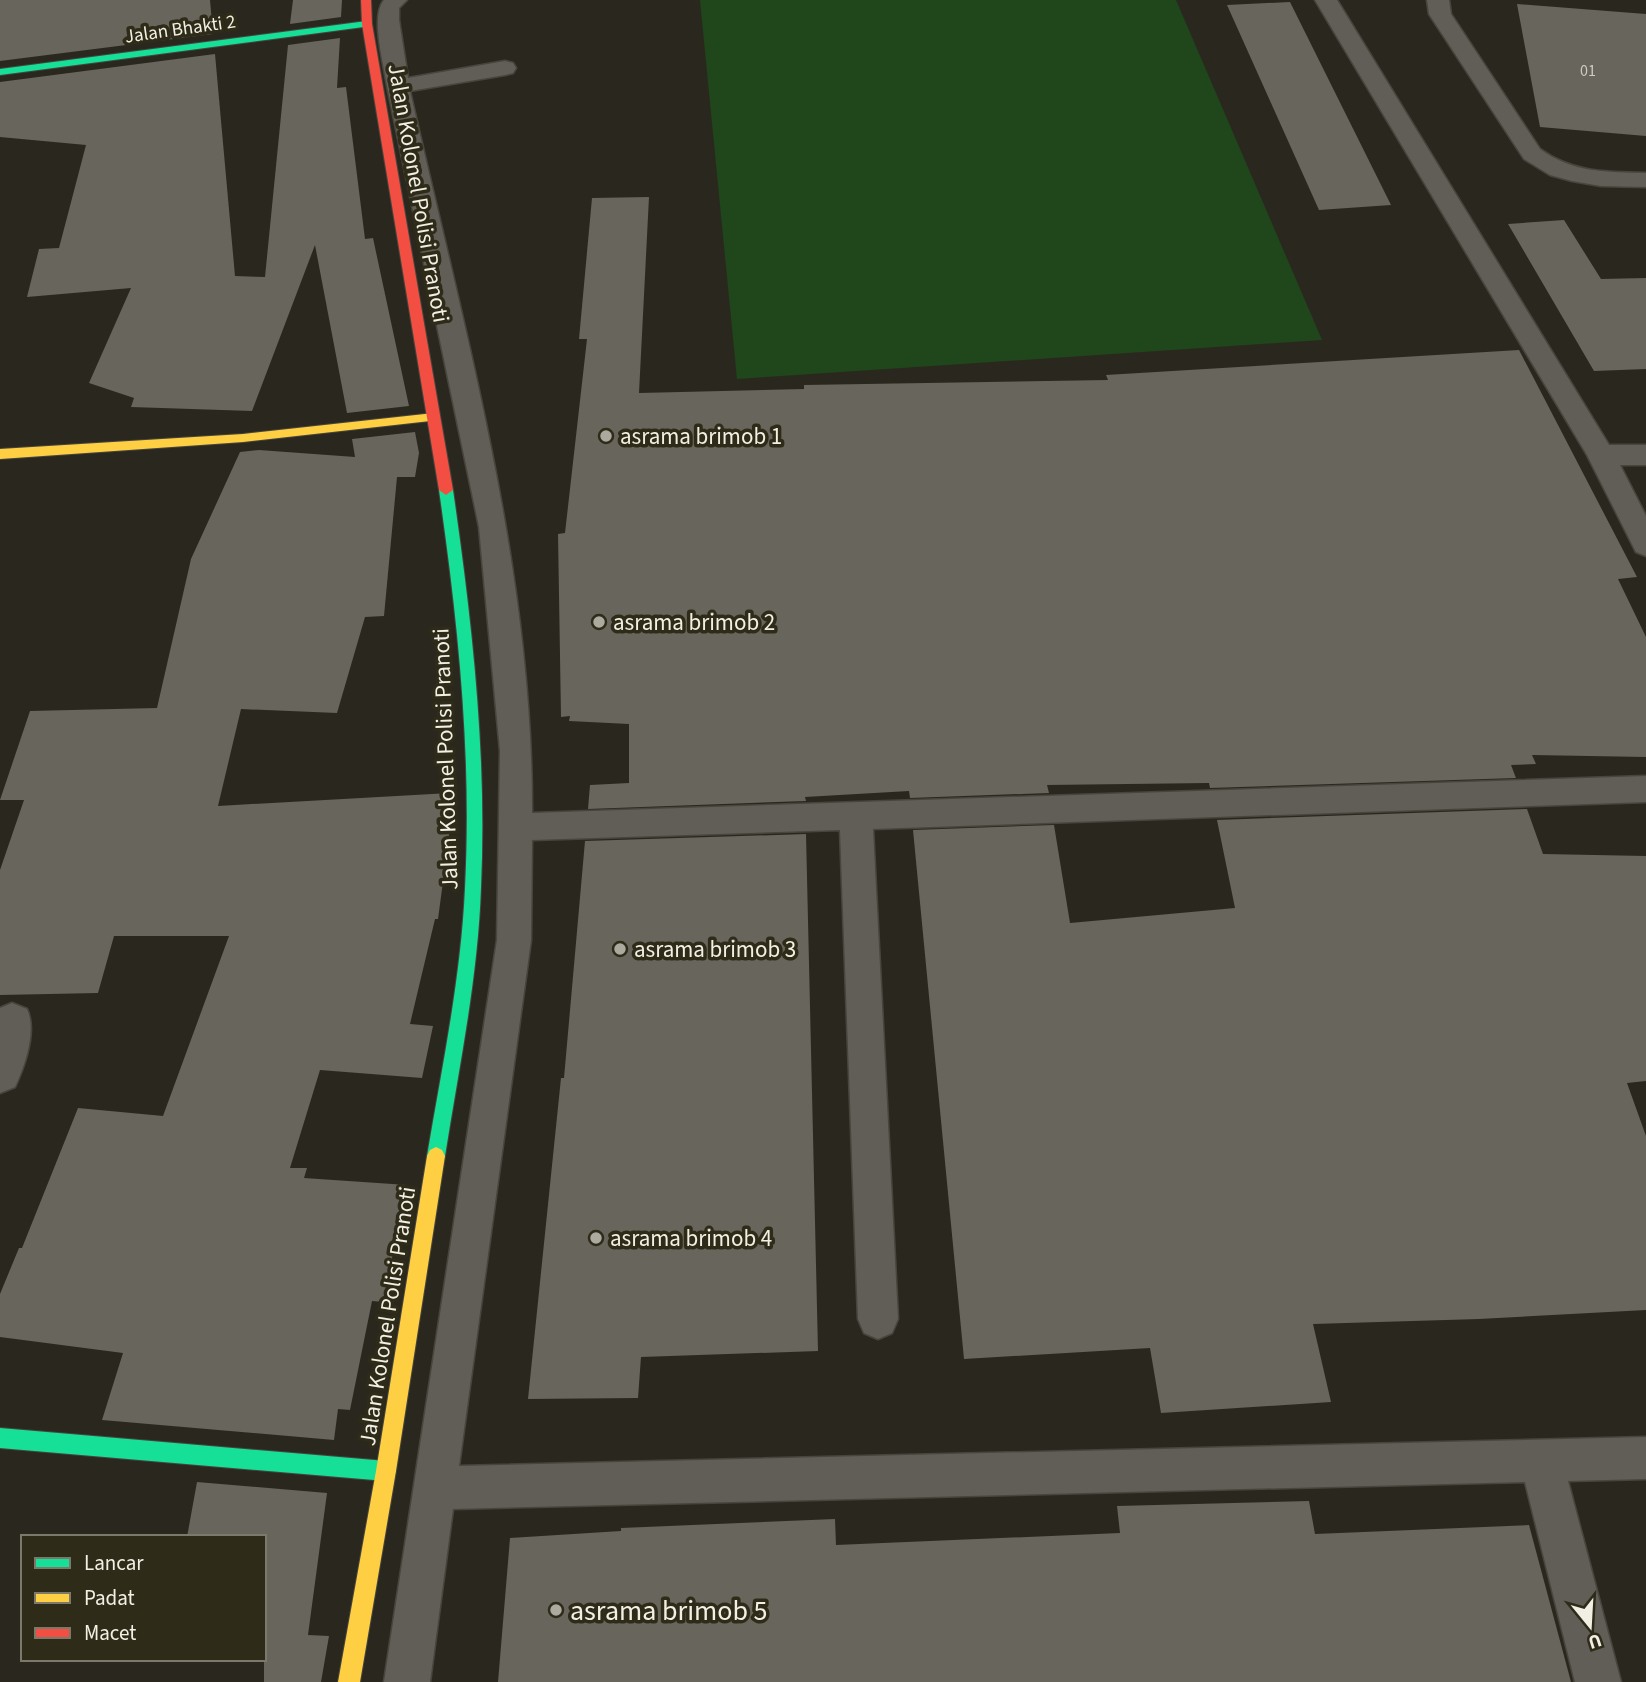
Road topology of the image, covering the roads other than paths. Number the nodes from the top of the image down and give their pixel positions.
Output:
1 (366, 0) edge
2 (396, 0) edge
3 (1326, 0) edge
4 (1438, 0) edge
5 (367, 24) junction
6 (505, 68) dead end
7 (0, 72) edge
8 (398, 86) junction
9 (1646, 180) edge
10 (434, 417) junction
11 (0, 454) edge
12 (1646, 454) edge
13 (1601, 455) junction
14 (1646, 545) edge
15 (1646, 789) edge
16 (856, 816) junction
17 (515, 827) junction
18 (12, 1022) dead end
19 (0, 1073) edge
20 (878, 1319) dead end
21 (0, 1438) edge
22 (1646, 1458) edge
23 (1541, 1460) junction
24 (386, 1471) junction
25 (434, 1488) junction
26 (349, 1682) edge
27 (407, 1682) edge
28 (1598, 1682) edge

1 - 5 street, Jalan Kolonel Polisi Pranoti
2 - 8 lane
3 - 13 lane
4 - 9 lane
5 - 7 street, Jalan Bhakti 2
5 - 10 street, Jalan Kolonel Polisi Pranoti
6 - 8 lane
8 - 17 lane
10 - 11 street
10 - 24 street, Jalan Kolonel Polisi Pranoti
12 - 13 lane
13 - 14 lane
15 - 16 lane
16 - 17 lane
16 - 20 lane
17 - 25 lane
18 - 19 street
21 - 24 street
22 - 23 lane
23 - 25 lane
23 - 28 lane
24 - 26 street, Jalan Kolonel Polisi Pranoti
25 - 27 lane

